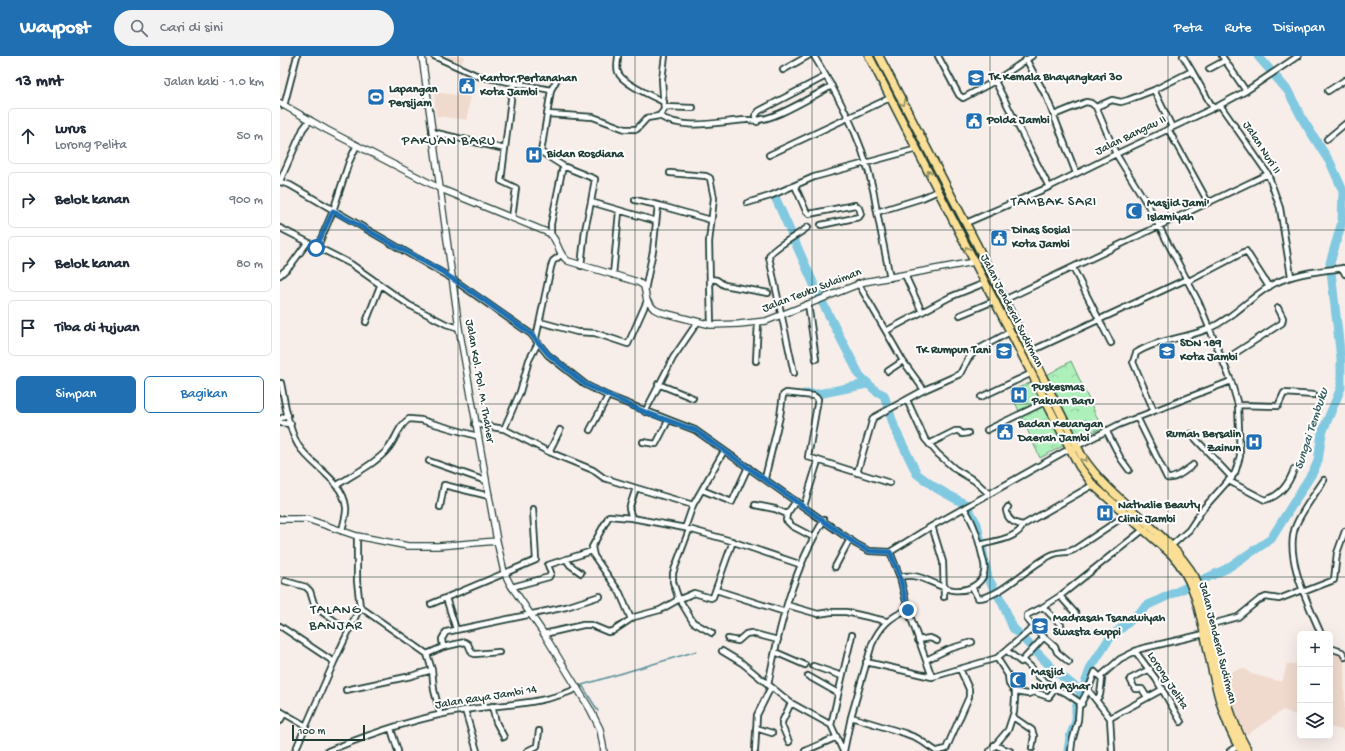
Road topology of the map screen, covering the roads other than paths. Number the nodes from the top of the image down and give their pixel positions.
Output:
1 (297, 56) edge
2 (422, 56) edge
3 (434, 56) edge
4 (618, 56) edge
5 (665, 56) edge
6 (808, 56) edge
7 (814, 56) edge
8 (869, 56) edge
9 (879, 56) edge
10 (938, 56) edge
11 (1032, 56) edge
12 (1183, 56) edge
13 (1222, 56) edge
14 (1298, 56) edge
15 (1026, 59) junction
16 (1224, 61) junction
17 (886, 69) junction
18 (1209, 69) dead end
19 (783, 70) dead end
20 (1192, 71) junction
21 (878, 73) junction
22 (826, 76) junction
23 (1345, 80) edge
24 (556, 81) dead end
25 (995, 81) junction
26 (513, 83) junction
27 (832, 86) junction
28 (551, 90) junction
29 (1154, 90) junction
30 (1246, 91) junction
31 (1328, 91) dead end
32 (890, 98) junction
33 (282, 104) edge
34 (664, 104) junction
35 (1220, 105) junction
36 (1096, 107) junction
37 (693, 108) dead end
38 (1213, 108) junction
39 (547, 114) junction
40 (1054, 115) junction
41 (659, 116) junction
42 (850, 117) junction
43 (310, 120) junction
44 (757, 122) junction
45 (1345, 124) edge
46 (1170, 128) junction
47 (432, 132) junction
48 (921, 137) junction
49 (1327, 139) dead end
50 (913, 141) junction
51 (357, 145) junction
52 (505, 149) junction
53 (916, 149) junction
54 (1116, 154) junction
55 (769, 155) dead end
56 (867, 162) junction
57 (563, 166) junction
58 (670, 173) dead end
59 (1076, 174) junction
60 (1268, 174) junction
61 (280, 181) edge
62 (795, 186) junction
63 (1049, 188) junction
64 (441, 190) junction
65 (938, 191) junction
66 (635, 200) dead end
67 (953, 200) junction
68 (591, 202) junction
69 (1208, 202) junction
70 (747, 203) dead end
71 (945, 204) junction
72 (658, 205) junction
73 (333, 211) junction
74 (619, 212) junction
75 (877, 212) junction
76 (512, 218) junction
77 (711, 220) junction
78 (656, 221) junction
79 (966, 223) junction
80 (820, 225) dead end
81 (1159, 226) junction
82 (808, 227) dead end
83 (280, 228) edge
84 (551, 234) junction
85 (307, 243) junction
86 (316, 248) junction
87 (561, 255) junction
88 (974, 262) junction
89 (581, 266) junction
90 (1073, 268) junction
91 (1344, 268) edge
92 (1345, 274) edge
93 (280, 275) edge
94 (613, 275) junction
95 (905, 275) junction
96 (1291, 276) junction
97 (451, 278) junction
98 (890, 278) junction
99 (710, 279) junction
100 (1188, 280) junction
101 (858, 283) junction
102 (985, 283) junction
103 (380, 286) junction
104 (1269, 287) junction
105 (645, 290) junction
106 (768, 293) dead end
107 (1004, 300) junction
108 (647, 301) junction
109 (994, 301) junction
110 (808, 304) junction
111 (1278, 308) dead end
112 (922, 312) junction
113 (781, 314) junction
114 (960, 315) dead end
115 (1099, 320) junction
116 (366, 322) dead end
117 (540, 322) junction
118 (758, 322) junction
119 (697, 323) junction
120 (711, 325) junction
121 (459, 328) junction
122 (1209, 328) junction
123 (886, 331) junction
124 (1010, 332) junction
125 (537, 340) junction
126 (1111, 343) dead end
127 (1029, 352) junction
128 (816, 359) dead end
129 (756, 361) dead end
130 (903, 361) junction
131 (1223, 361) junction
132 (888, 371) dead end
133 (794, 372) dead end
134 (1030, 374) junction
135 (1231, 381) junction
136 (281, 383) dead end
137 (658, 384) junction
138 (924, 390) junction
139 (1050, 392) junction
140 (1314, 395) dead end
141 (608, 396) junction
142 (981, 397) dead end
143 (693, 398) dead end
144 (1043, 399) junction
145 (907, 400) junction
146 (1238, 405) junction
147 (1154, 410) junction
148 (645, 412) junction
149 (288, 415) junction
150 (1137, 417) junction
151 (280, 419) edge
152 (668, 421) junction
153 (280, 423) edge
154 (291, 424) junction
155 (475, 424) junction
156 (504, 429) junction
157 (560, 430) dead end
158 (590, 430) dead end
159 (987, 430) dead end
160 (1106, 430) junction
161 (968, 433) dead end
162 (1191, 434) dead end
163 (477, 436) junction
164 (643, 442) dead end
165 (929, 444) junction
166 (1077, 446) junction
167 (1069, 449) junction
168 (724, 451) junction
169 (549, 452) junction
170 (429, 461) dead end
171 (818, 461) junction
172 (1193, 465) dead end
173 (748, 467) junction
174 (1129, 470) dead end
175 (1294, 470) dead end
176 (857, 473) junction
177 (765, 478) junction
178 (1231, 480) junction
179 (1324, 480) dead end
180 (486, 481) junction
181 (890, 483) dead end
182 (1093, 485) junction
183 (336, 486) junction
184 (636, 488) junction
185 (702, 490) junction
186 (989, 494) junction
187 (489, 496) junction
188 (796, 501) junction
189 (755, 505) dead end
190 (693, 506) junction
191 (804, 506) junction
192 (1008, 507) dead end
193 (440, 508) dead end
194 (964, 508) junction
195 (533, 509) dead end
196 (787, 514) junction
197 (1126, 515) junction
198 (632, 518) junction
199 (280, 519) edge
200 (824, 520) junction
201 (1023, 525) junction
202 (932, 526) junction
203 (687, 529) junction
204 (1143, 530) junction
205 (342, 531) junction
206 (1345, 531) edge
207 (357, 536) junction
208 (813, 538) junction
209 (1159, 538) junction
210 (850, 539) junction
211 (496, 541) junction
212 (733, 541) junction
213 (982, 545) junction
214 (1171, 546) junction
215 (592, 551) junction
216 (890, 552) junction
217 (566, 559) junction
218 (802, 564) junction
219 (835, 567) dead end
220 (504, 572) junction
221 (581, 573) dead end
222 (900, 577) junction
223 (1192, 578) junction
224 (285, 581) dead end
225 (512, 587) junction
226 (944, 587) junction
227 (972, 587) junction
228 (716, 590) junction
229 (1197, 590) junction
230 (1303, 591) junction
231 (600, 596) dead end
232 (1060, 596) junction
233 (944, 597) dead end
234 (446, 598) junction
235 (679, 598) junction
236 (432, 604) dead end
237 (787, 605) junction
238 (360, 607) junction
239 (1043, 607) junction
240 (908, 610) junction
241 (784, 612) junction
242 (1076, 614) dead end
243 (532, 615) junction
244 (630, 619) junction
245 (886, 621) junction
246 (1061, 625) dead end
247 (1208, 625) junction
248 (280, 626) edge
249 (1034, 627) junction
250 (456, 629) junction
251 (349, 631) junction
252 (1320, 631) edge
253 (712, 633) dead end
254 (544, 634) junction
255 (1204, 634) junction
256 (852, 635) dead end
257 (1044, 637) junction
258 (728, 638) dead end
259 (778, 640) junction
260 (918, 640) junction
261 (937, 641) dead end
262 (972, 642) dead end
263 (443, 647) junction
264 (1333, 649) edge
265 (1007, 650) junction
266 (722, 651) dead end
267 (1135, 651) junction
268 (499, 652) dead end
269 (775, 652) junction
270 (427, 654) junction
271 (1345, 657) edge
272 (997, 658) junction
273 (926, 660) junction
274 (1023, 660) junction
275 (334, 662) junction
276 (866, 662) junction
277 (1069, 662) dead end
278 (806, 664) dead end
279 (813, 666) dead end
280 (960, 668) junction
281 (1032, 668) dead end
282 (1150, 669) junction
283 (432, 670) junction
284 (808, 676) dead end
285 (842, 676) junction
286 (1038, 676) dead end
287 (1101, 676) junction
288 (932, 677) junction
289 (770, 686) junction
290 (578, 688) junction
291 (1055, 689) junction
292 (1162, 689) junction
293 (346, 690) dead end
294 (1088, 690) junction
295 (1015, 692) junction
296 (838, 693) junction
297 (1147, 697) junction
298 (1097, 699) junction
299 (1080, 702) junction
300 (791, 703) junction
301 (492, 706) junction
302 (465, 710) junction
303 (282, 712) edge
304 (440, 714) junction
305 (851, 717) junction
306 (1013, 717) junction
307 (1110, 718) junction
308 (280, 721) edge
309 (1181, 722) dead end
310 (831, 725) junction
311 (306, 726) junction
312 (756, 728) junction
313 (391, 729) junction
314 (539, 731) dead end
315 (772, 733) dead end
316 (504, 737) dead end
317 (837, 737) junction
318 (789, 742) dead end
319 (994, 746) junction
320 (1032, 748) dead end
321 (1240, 748) edge
322 (295, 751) edge
323 (328, 751) edge
324 (398, 751) edge
325 (477, 751) edge
326 (527, 751) edge
327 (604, 751) edge
328 (755, 751) edge
329 (805, 751) edge
330 (844, 751) edge
331 (937, 751) edge
332 (990, 751) edge
333 (1010, 751) edge
334 (1071, 751) edge
335 (1112, 751) edge
336 (1230, 751) edge
337 (1248, 751) edge

1 - 33 street
2 - 47 street, Jalan Kol. Pol. M. Thaher
3 - 26 street
4 - 34 street
5 - 34 street
6 - 19 street
7 - 22 street
8 - 21 highway, Jalan Jenderal Sudirman
9 - 17 highway, Jalan Jenderal Sudirman
10 - 25 street
11 - 15 street
12 - 20 street
13 - 16 street
14 - 30 street, Jalan Bangau II
15 - 25 street
15 - 40 street
16 - 18 street
16 - 30 street
17 - 21 highway
17 -> 48 highway, Jalan Jenderal Sudirman
20 - 29 street
20 - 38 street
21 - 32 highway, Jalan Jenderal Sudirman
22 - 27 street
22 - 44 street
23 - 31 street
24 - 28 street
25 - 63 street
26 - 28 street
26 - 52 street
27 - 42 street
27 - 44 street
28 - 39 street
29 - 36 street
29 - 46 street
30 - 35 street, Jalan Bangau II
32 - 42 street
32 - 50 highway, Jalan Jenderal Sudirman
33 - 43 street
34 - 37 street
34 - 41 street
35 - 38 street, Jalan Bangau II
35 - 60 street, Jalan Nuri II
36 - 40 street
36 - 54 street
38 - 46 street, Jalan Bangau II
39 - 41 street
39 - 57 street
40 - 59 street
41 - 44 street
42 - 55 street
42 - 56 street
43 - 51 street
43 - 61 street
45 - 49 street
46 - 54 street, Jalan Bangau II
46 - 69 street
47 - 52 street
47 - 64 street, Jalan Kol. Pol. M. Thaher
48 - 50 highway
48 - 67 highway, Jalan Jenderal Sudirman
50 - 53 highway, Jalan Jenderal Sudirman
51 - 64 street
51 - 73 street
52 - 76 street
53 - 56 street
65 -> 53 highway, Jalan Jenderal Sudirman
54 - 59 street, Jalan Bangau II
54 - 81 street
56 - 62 street
56 - 75 street
57 - 68 street
57 - 84 street
58 - 77 street
59 - 63 street, Jalan Bangau II
60 - 69 street
60 - 96 street, Jalan Nuri II
61 - 73 street
62 - 70 street
62 - 80 street
63 - 79 street, Jalan Bangau II
64 - 76 street
64 - 97 street, Jalan Kol. Pol. M. Thaher
65 - 71 highway, Jalan Jenderal Sudirman
65 - 75 street
66 - 72 street
67 - 71 highway
67 - 79 highway, Jalan Jenderal Sudirman
68 - 74 street
68 - 89 street
69 - 81 street
88 -> 71 highway, Jalan Jenderal Sudirman
72 - 77 street
72 - 78 street
73 - 86 street
73 - 97 street
74 - 78 street
74 - 94 street
75 - 98 street
76 - 84 street
77 - 99 street
78 - 105 street
79 - 107 highway, Jalan Jenderal Sudirman
81 - 90 street
81 - 100 street
82 - 113 street
83 - 85 street
84 - 87 street
85 - 86 street
85 - 93 street
86 - 103 street
87 - 89 street
87 - 117 street
88 - 95 street, Jalan Teuku Sulaiman
88 - 102 highway, Jalan Jenderal Sudirman
89 - 94 street
90 - 107 street
90 - 115 street
91 - 92 street
91 - 96 street
94 - 105 street
95 - 98 street, Jalan Teuku Sulaiman
95 - 112 street
96 - 104 street
97 - 121 street, Jalan Kol. Pol. M. Thaher
97 - 125 street
98 - 101 street, Jalan Teuku Sulaiman
99 - 106 street
99 - 120 street
100 - 104 street
100 - 115 street
100 - 122 street
101 - 110 street, Jalan Teuku Sulaiman
101 - 123 street
102 - 109 highway, Jalan Jenderal Sudirman
102 - 112 street
103 - 116 street
103 - 121 street
104 - 122 street
105 - 108 street
107 - 127 highway, Jalan Jenderal Sudirman
108 - 117 street
108 - 119 street, Jalan Teuku Sulaiman
109 - 114 street
109 - 124 highway, Jalan Jenderal Sudirman
110 - 113 street, Jalan Teuku Sulaiman
110 - 128 street
111 - 131 street
112 - 123 street
113 - 118 street, Jalan Teuku Sulaiman
113 - 133 street
115 - 126 street
115 - 127 street
117 - 125 street
118 - 120 street, Jalan Teuku Sulaiman
118 - 129 street
119 - 120 street, Jalan Teuku Sulaiman
119 - 137 street
121 - 155 street, Jalan Kol. Pol. M. Thaher
122 - 131 street
122 - 147 street
123 - 130 street
124 - 134 highway, Jalan Jenderal Sudirman
124 - 138 street
125 - 141 street
125 - 156 street
127 - 139 highway, Jalan Jenderal Sudirman
130 - 132 street
130 - 138 street
131 - 135 street
134 - 142 street
134 - 144 highway, Jalan Jenderal Sudirman
135 - 146 street
135 - 147 street
136 - 149 street
137 - 143 street
137 - 148 street
138 - 145 street
139 - 144 highway
139 - 166 highway, Jalan Jenderal Sudirman
140 - 146 street
141 - 148 street
141 - 158 street
144 - 159 street
144 - 167 highway, Jalan Jenderal Sudirman
145 - 165 street
145 - 176 street
146 - 178 street
147 - 150 street
148 - 152 street
149 - 151 street
149 - 154 street
150 - 160 street
150 - 172 street
152 - 164 street
152 - 168 street
153 - 154 street
154 - 183 street
155 - 156 street
155 - 163 street, Jalan Kol. Pol. M. Thaher
156 - 169 street
157 - 169 street
160 - 166 street
160 - 174 street
161 - 165 street
162 - 178 street
163 - 180 street, Jalan Kol. Pol. M. Thaher
163 - 183 street
165 - 186 street
166 -> 209 highway, Jalan Jenderal Sudirman
167 - 182 highway, Jalan Jenderal Sudirman
167 - 186 street
168 - 173 street
168 - 185 street
169 - 184 street
170 - 180 street
171 - 176 street
171 - 177 street
171 - 191 street
173 - 177 street
173 - 185 street
175 - 178 street
176 - 181 street
177 - 188 street
178 - 214 street
179 - 230 street
180 - 187 street, Jalan Kol. Pol. M. Thaher
182 - 197 highway, Jalan Jenderal Sudirman
182 - 201 street
183 - 205 street
184 - 190 street
184 - 198 street
185 - 190 street
186 - 194 street
187 - 193 street
187 - 211 street, Jalan Kol. Pol. M. Thaher
188 - 191 street
188 - 196 street
189 - 196 street
190 - 203 street
191 - 200 street
192 - 201 street
194 - 202 street
194 - 213 street
195 - 220 street
196 - 208 street
197 - 204 highway, Jalan Jenderal Sudirman
197 - 227 street
198 - 203 street
198 - 215 street
199 - 205 street
200 - 208 street
200 - 210 street
201 - 213 street
202 - 216 street
202 - 226 street
203 - 212 street
203 - 235 street
204 - 209 highway, Jalan Jenderal Sudirman
204 - 232 street
205 - 207 street
206 - 230 street
207 - 211 street
207 - 238 street
208 - 218 street
209 - 214 highway, Jalan Jenderal Sudirman
209 - 223 highway, Jalan Jenderal Sudirman
210 - 216 street
210 - 219 street
211 - 220 street, Jalan Kol. Pol. M. Thaher
212 - 218 street
212 - 228 street
213 - 227 street
214 - 223 highway, Jalan Jenderal Sudirman
215 - 217 street
215 - 244 street
216 - 222 street
217 - 221 street
217 - 225 street
218 - 237 street
220 - 225 street, Jalan Kol. Pol. M. Thaher
220 - 234 street
222 - 226 street
222 - 240 street
223 - 229 highway, Jalan Jenderal Sudirman
224 - 251 street
225 - 243 street, Jalan Kol. Pol. M. Thaher
226 - 227 street
226 - 233 street
228 - 235 street
228 - 241 street
229 - 247 highway, Jalan Jenderal Sudirman
229 - 255 highway, Jalan Jenderal Sudirman
230 - 247 street
230 - 252 street
231 - 243 street
232 - 239 street
232 - 242 street
234 - 236 street
234 - 250 street
235 - 244 street
235 - 253 street
237 - 241 street
237 - 245 street
238 - 251 street
238 - 270 street
239 - 246 street
239 - 249 street
240 - 245 street
240 - 260 street
241 - 259 street
243 - 250 street
243 - 254 street, Jalan Kol. Pol. M. Thaher
244 - 254 street
245 - 276 street
247 - 337 highway, Jalan Jenderal Sudirman
248 - 275 street
249 - 257 street
249 - 265 street
250 - 263 street
251 - 275 street
254 - 290 street, Jalan Kol. Pol. M. Thaher
255 - 267 street, Lorong Jelita
255 - 321 highway, Jalan Jenderal Sudirman
256 - 285 street
257 - 274 street
257 - 277 street
258 - 259 street
259 - 269 street
260 - 261 street
260 - 273 street
262 - 273 street
263 - 268 street
263 - 270 street
264 - 271 street
265 - 272 street
265 - 274 street
266 - 289 street
267 - 282 street, Lorong Jelita
267 - 287 street, Lorong Jelita
269 - 278 street
269 - 289 street
270 - 283 street
272 - 280 street
272 - 295 street
273 - 288 street
274 - 281 street
275 - 311 street
276 - 288 street
276 - 305 street
279 - 285 street
280 - 288 street
280 - 331 street
282 - 292 street, Lorong Jelita
282 - 297 street
283 - 293 street
283 - 304 street
284 - 296 street
285 - 296 street
286 - 291 street
287 - 294 street, Lorong Jelita
287 - 298 street
289 - 300 street
289 - 312 street
290 - 301 street, Jalan Raya Jambi 14
290 - 327 street, Jalan Kol. Pol. M. Thaher
291 - 295 street
291 - 299 street
292 - 297 street
292 - 309 street, Lorong Jelita
294 - 298 street
294 - 299 street
295 - 306 street
296 - 310 street
297 - 307 street
298 - 307 street
299 - 334 street
300 - 310 street
300 - 318 street
301 - 302 street, Jalan Raya Jambi 14
301 - 316 street
302 - 304 street, Jalan Raya Jambi 14
302 - 325 street
303 - 308 street
303 - 311 street
304 - 313 street, Jalan Raya Jambi 14
305 - 330 street
305 - 331 street
306 - 319 street
306 - 320 street
307 - 335 street
310 - 317 street
311 - 322 street
312 - 315 street
312 - 328 street
313 - 323 street, Jalan Raya Jambi 14
313 - 324 street
314 - 326 street
317 - 329 street
317 - 330 street
319 - 332 street
319 - 333 street
321 - 336 street

